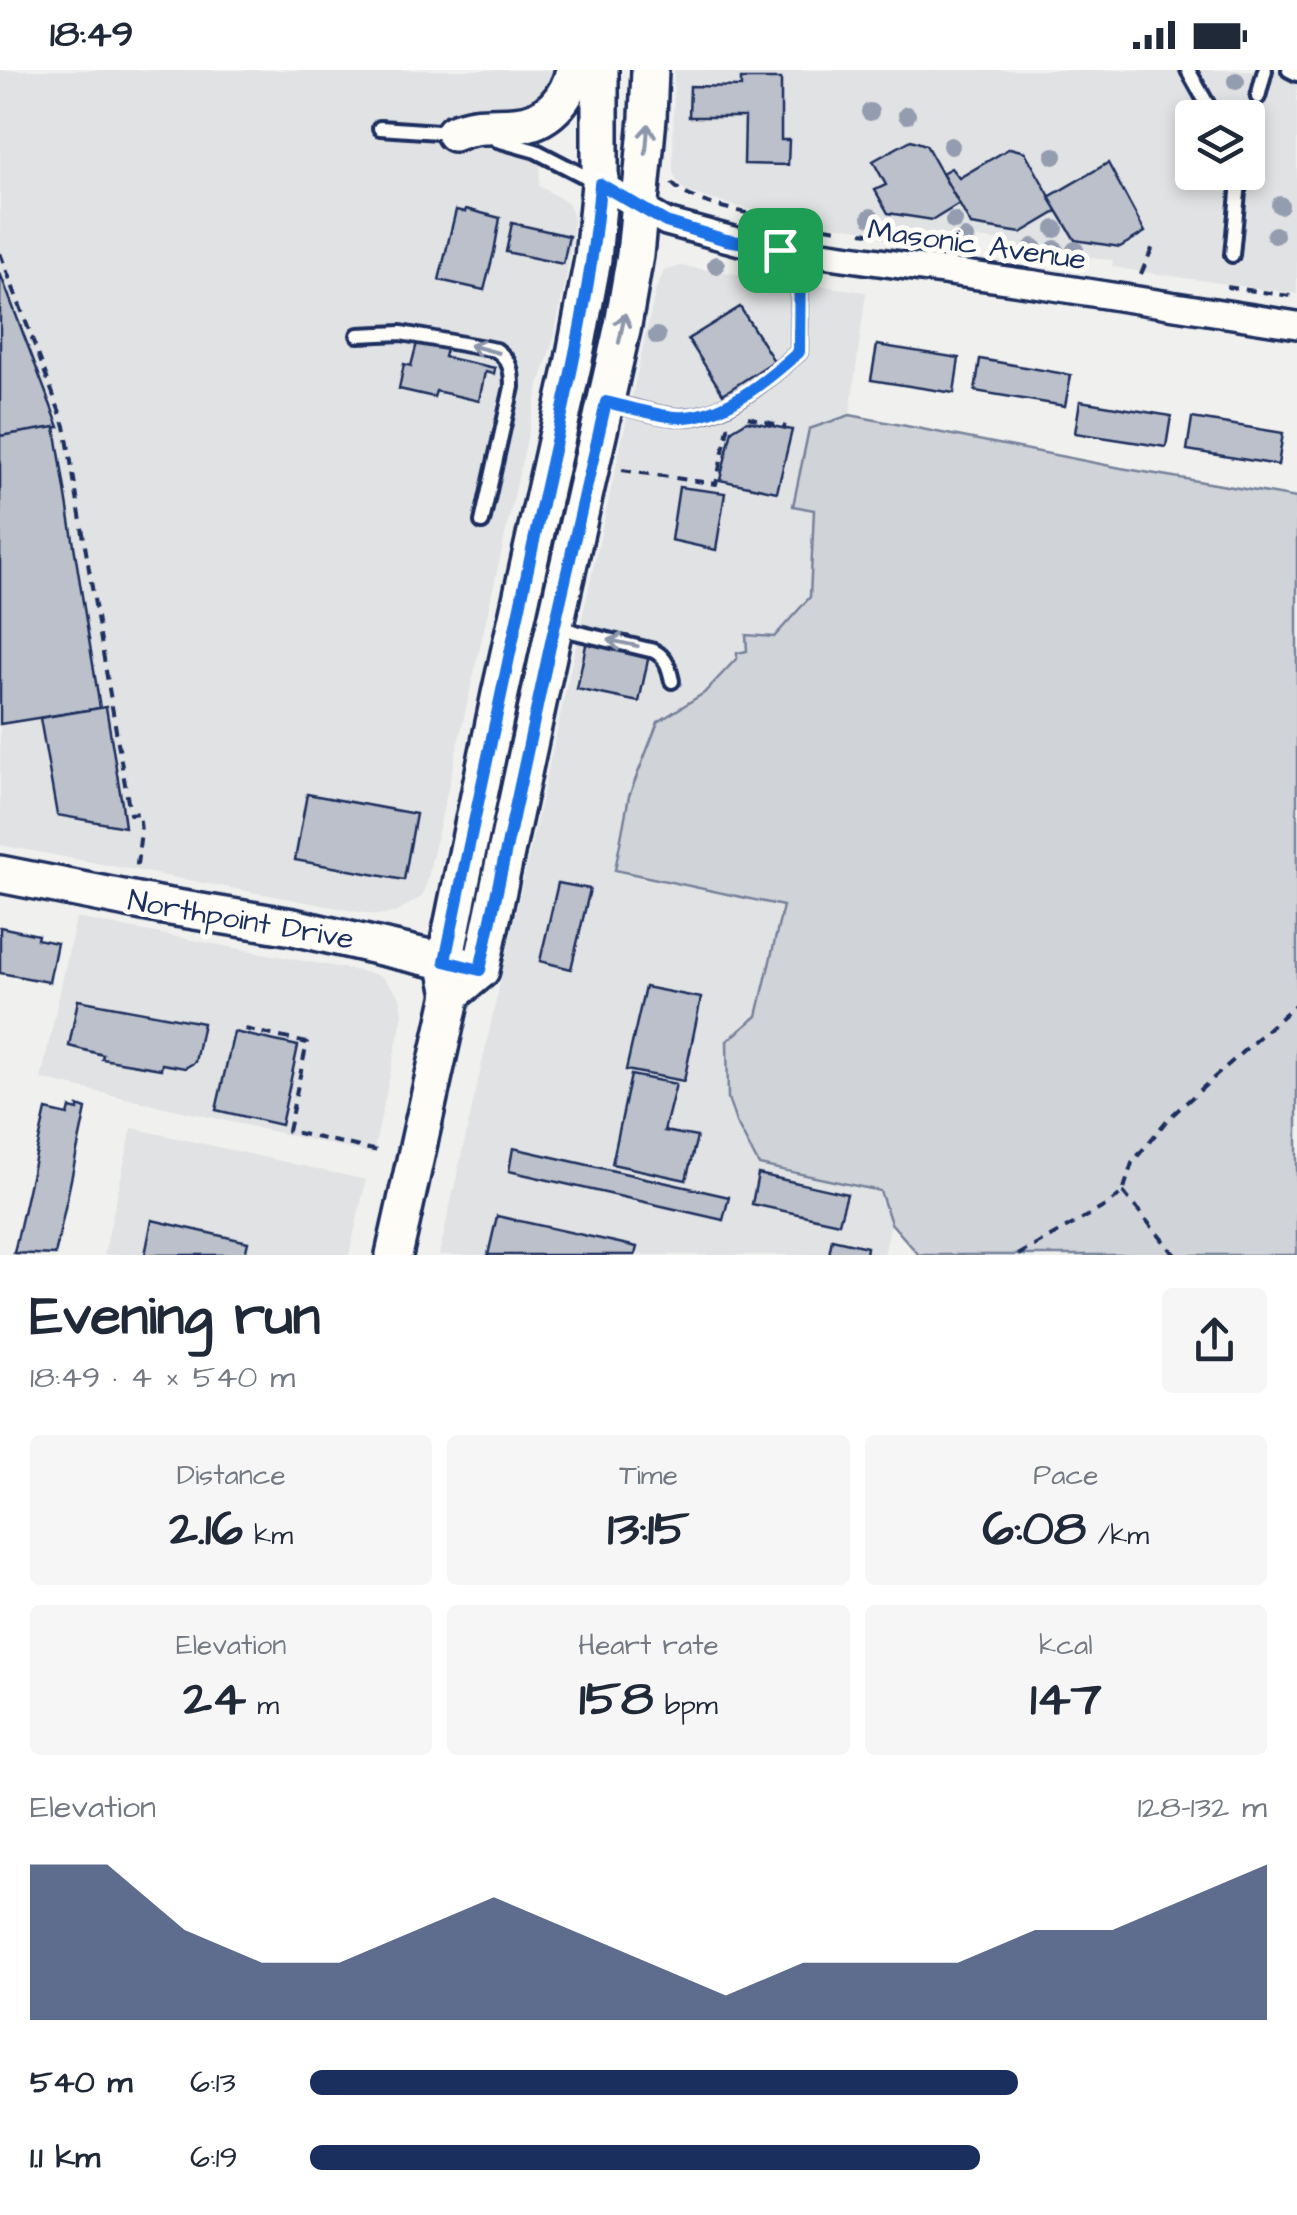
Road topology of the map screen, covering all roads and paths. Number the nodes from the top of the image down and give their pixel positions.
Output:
1 (574, 70) edge
2 (600, 70) edge
3 (650, 70) edge
4 (1188, 70) edge
5 (1264, 70) edge
6 (1288, 70) edge
7 (1297, 74) edge
8 (1258, 97) dead end
9 (1205, 100) edge
10 (380, 128) dead end
11 (454, 133) junction
12 (672, 183) dead end
13 (600, 184) junction
14 (1238, 190) edge
15 (640, 207) junction
16 (849, 232) dead end
17 (860, 232) dead end
18 (902, 238) dead end
19 (1155, 242) dead end
20 (800, 252) junction
21 (0, 253) edge
22 (1232, 255) dead end
23 (1153, 276) dead end
24 (1213, 285) dead end
25 (1297, 297) edge
26 (1297, 325) edge
27 (358, 336) dead end
28 (573, 365) junction
29 (606, 402) junction
30 (786, 427) dead end
31 (612, 468) dead end
32 (581, 509) junction
33 (92, 517) dead end
34 (81, 518) junction
35 (482, 522) dead end
36 (535, 536) junction
37 (553, 633) junction
38 (509, 656) junction
39 (672, 682) dead end
40 (516, 805) junction
41 (136, 873) dead end
42 (0, 874) edge
43 (449, 977) junction
44 (1297, 1003) edge
45 (245, 1029) dead end
46 (378, 1151) dead end
47 (1124, 1192) junction
48 (394, 1255) edge
49 (1018, 1255) edge
50 (1175, 1255) edge

1 - 11 main road
2 - 13 main road
15 -> 3 main road
4 - 9 lane
5 - 8 lane
6 - 7 lane
10 - 11 lane
11 - 13 lane
12 - 16 path
13 - 15 street, Masonic Avenue
13 - 28 main road
14 - 22 lane
15 - 20 street, Masonic Avenue
29 -> 15 main road
17 - 18 path
19 - 23 path
20 - 26 street, Masonic Avenue
20 - 29 lane
21 - 34 path
24 - 25 path
35 -> 27 lane
28 - 32 main road
28 - 36 main road
29 - 32 main road
30 - 31 path
32 - 37 main road
33 - 34 path
34 - 41 path
36 - 37 main road
36 - 38 main road
39 -> 37 lane
37 - 40 main road
38 - 40 main road
38 - 43 main road
40 - 43 main road, Northpoint Drive
42 - 43 main road, Northpoint Drive
43 - 48 main road
44 - 47 path
45 - 46 path
47 - 49 path
47 - 50 path

